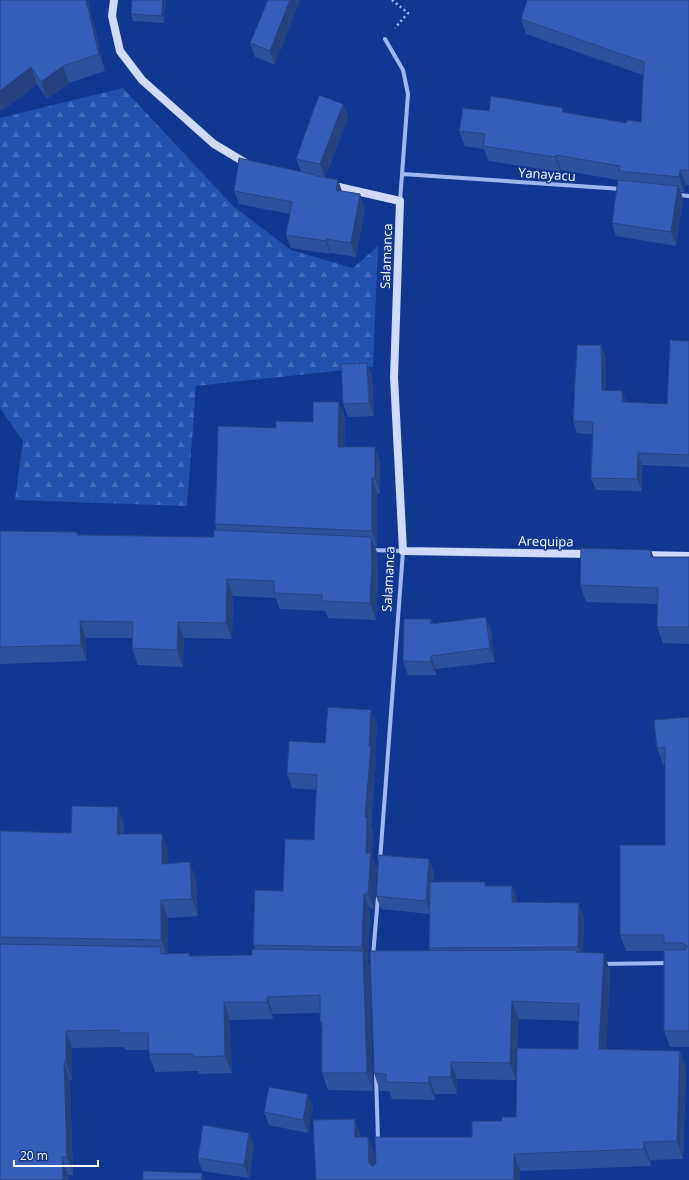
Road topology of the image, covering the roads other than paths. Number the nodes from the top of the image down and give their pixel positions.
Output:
1 (114, 0) edge
2 (385, 40) road end
3 (258, 168) edge
4 (403, 174) junction
5 (325, 184) edge
6 (624, 190) edge
7 (675, 195) edge
8 (689, 196) edge
9 (400, 201) junction
10 (364, 550) edge
11 (403, 551) junction
12 (602, 554) edge
13 (633, 555) edge
14 (689, 556) edge
15 (380, 870) edge
16 (378, 893) edge
17 (673, 963) edge
18 (594, 964) edge
19 (373, 965) edge
20 (376, 1068) edge
21 (378, 1148) edge

1 - 3 main road
2 - 4 street, Salamanca
4 - 6 street, Yanayacu
4 - 9 street, Salamanca
5 - 9 main road
7 - 8 street
9 - 11 main road, Salamanca
10 - 11 street
11 - 12 main road, Arequipa
11 - 15 street, Salamanca
13 - 14 main road
16 - 19 street
17 - 18 street
20 - 21 street

